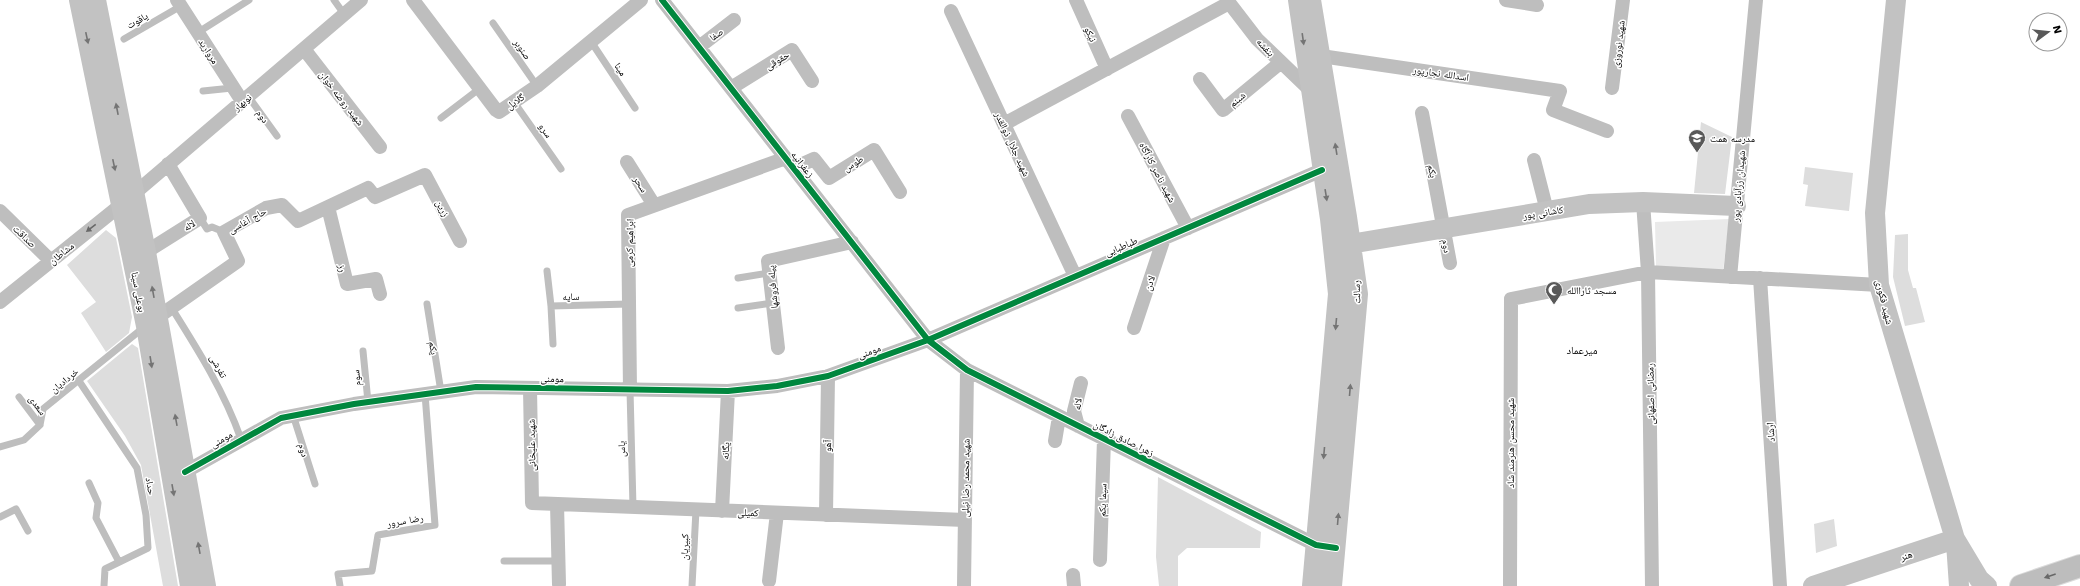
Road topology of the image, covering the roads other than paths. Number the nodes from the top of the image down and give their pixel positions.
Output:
1 (79, 0) edge
2 (96, 0) edge
3 (249, 0) edge
4 (334, 0) edge
5 (361, 0) edge
6 (413, 0) edge
7 (641, 0) edge
8 (662, 0) edge
9 (1076, 0) edge
10 (1298, 0) edge
11 (1311, 0) edge
12 (1506, 0) edge
13 (1623, 0) edge
14 (1756, 0) edge
15 (1896, 0) edge
16 (1228, 2) edge
17 (179, 3) edge
18 (1537, 4) dead end
19 (951, 11) dead end
20 (344, 14) junction
21 (734, 20) dead end
22 (493, 24) dead end
23 (197, 33) junction
24 (124, 39) dead end
25 (590, 40) junction
26 (699, 47) junction
27 (304, 49) junction
28 (1321, 56) junction
29 (1280, 63) junction
30 (1107, 69) junction
31 (1200, 79) dead end
32 (812, 81) dead end
33 (537, 86) junction
34 (232, 88) junction
35 (731, 88) junction
36 (1612, 88) dead end
37 (479, 90) junction
38 (1310, 90) junction
39 (203, 91) dead end
40 (245, 99) junction
41 (514, 102) junction
42 (635, 108) dead end
43 (1422, 113) dead end
44 (1128, 116) dead end
45 (441, 118) dead end
46 (1004, 124) junction
47 (1607, 131) dead end
48 (277, 136) dead end
49 (380, 147) dead end
50 (1534, 160) dead end
51 (628, 162) dead end
52 (790, 163) junction
53 (168, 164) junction
54 (560, 169) dead end
55 (1322, 170) junction
56 (425, 175) joint
57 (900, 192) dead end
58 (128, 199) junction
59 (1643, 202) junction
60 (654, 206) junction
61 (1736, 206) junction
62 (328, 207) junction
63 (0, 211) edge
64 (1547, 211) junction
65 (200, 218) junction
66 (1188, 228) junction
67 (1444, 228) junction
68 (224, 232) junction
69 (1164, 238) junction
70 (460, 241) dead end
71 (852, 242) junction
72 (1342, 245) junction
73 (146, 252) junction
74 (51, 261) junction
75 (1450, 263) dead end
76 (547, 271) dead end
77 (1648, 272) junction
78 (769, 273) junction
79 (1075, 276) junction
80 (1730, 277) junction
81 (738, 278) dead end
82 (1760, 278) junction
83 (1879, 285) junction
84 (380, 294) dead end
85 (0, 302) edge
86 (773, 303) junction
87 (427, 304) dead end
88 (629, 304) junction
89 (551, 306) junction
90 (738, 308) dead end
91 (158, 317) junction
92 (1134, 328) dead end
93 (928, 340) junction
94 (553, 344) dead end
95 (778, 348) dead end
96 (363, 351) dead end
97 (967, 370) junction
98 (828, 376) junction
99 (79, 381) junction
100 (1081, 383) dead end
101 (530, 388) junction
102 (630, 390) junction
103 (728, 391) junction
104 (441, 392) junction
105 (424, 394) junction
106 (19, 397) dead end
107 (368, 402) junction
108 (293, 415) junction
109 (1059, 416) junction
110 (40, 426) junction
111 (1078, 426) junction
112 (241, 439) junction
113 (1104, 439) junction
114 (1055, 441) dead end
115 (0, 447) edge
116 (185, 472) junction
117 (89, 483) dead end
118 (315, 484) dead end
119 (532, 503) joint
120 (557, 504) junction
121 (633, 507) junction
122 (696, 510) junction
123 (722, 511) junction
124 (777, 513) junction
125 (826, 515) junction
126 (0, 517) edge
127 (965, 520) junction
128 (28, 531) dead end
129 (1955, 539) junction
130 (1316, 545) junction
131 (1336, 548) junction
132 (1100, 560) dead end
133 (504, 561) dead end
134 (558, 561) junction
135 (119, 562) junction
136 (2080, 566) edge
137 (769, 582) dead end
138 (558, 584) dead end
139 (104, 586) edge
140 (190, 586) edge
141 (206, 586) edge
142 (340, 586) edge
143 (692, 586) edge
144 (964, 586) edge
145 (1312, 586) edge
146 (1332, 586) edge
147 (1510, 586) edge
148 (1652, 586) edge
149 (1780, 586) edge
150 (1813, 586) edge
151 (1959, 586) edge
152 (1987, 586) edge
153 (2021, 586) edge

1 -> 58 street, بوعلی سینا
58 -> 2 street, بوعلی سینا
3 - 23 lane
4 - 20 lane
5 - 20 street, نوبهار
6 - 37 street, گلایل
7 - 25 street, گلایل
8 - 26 street, زعفرانیه
9 - 30 street, نیکو
10 -> 38 street, رسالت
11 - 28 street, رسالت
12 - 18 street
13 - 36 street, شهید نوروزی
14 - 61 street, شهیدان زرآبادی پور
15 - 83 street, شهید فکوری
16 - 29 street, بنفشه
16 - 30 street
17 - 23 street, مروارید
17 - 24 lane, یاقوت
19 - 46 street, شهید جلال ذوالقدر
20 - 27 street, نوبهار
21 - 26 street, صفا
22 - 33 lane, صنوبر
23 - 34 street, مروارید
25 - 33 street, گلایل
25 - 42 lane, مینا
26 - 35 street, زعفرانیه
27 - 40 street, نوبهار
27 - 49 street, شهید روضه خوان
28 - 47 street, اسدالله نجارپور
72 -> 28 street, رسالت
29 - 31 street, شبنم
29 - 38 street, بنفشه
30 - 46 street
32 - 35 street, حقوقی
33 - 41 street, گلایل
34 - 39 lane
34 - 40 street, مروارید
35 - 52 street, زعفرانیه
37 - 41 street, گلایل
37 - 45 lane
38 - 55 street, رسالت
40 - 48 lane, دوم
40 - 53 street, نوبهار
41 - 54 lane, سرو
43 - 67 street, یکم
44 - 66 street, شهید ناصر کارآگاه
46 - 79 street, شهید جلال ذوالقدر
50 - 64 street
51 - 60 street, سحر
52 - 57 street, طوس
52 - 60 street, ابراهیم کرمی
52 - 71 street, زعفرانیه
53 - 58 street, نوبهار
53 - 65 street, لاله
55 - 66 street, طباطبایی
55 -> 72 street, رسالت
56 - 62 street, حاج آغاسی
56 - 70 street, زرین
58 - 73 street, بوعلی سینا
58 -> 74 street, مشاطان
58 - 91 street, بوعلی سینا
59 - 61 street, کاشانی پور
59 - 64 street, کاشانی پور
59 - 77 street, رمضانی اصفهانی
60 - 88 street, ابراهیم کرمی
61 - 80 street, شهیدان زرآبادی پور
62 - 68 street, حاج آغاسی
62 - 84 street, رز
63 - 74 street, صداقت
64 - 67 street, کاشانی پور
65 - 68 lane
65 - 73 street, لاله
66 - 69 street, طباطبایی
67 - 72 street, کاشانی پور
67 - 75 street, دوم
68 - 91 street, حاج آغاسی
69 - 79 street, طباطبایی
69 - 92 street, لادن
71 - 78 street, پیله فروشها
71 - 93 street, زعفرانیه
72 -> 130 street, رسالت
131 -> 72 street, رسالت
91 -> 73 street, بوعلی سینا
74 - 85 street, مشاطان
76 - 89 lane, سایه
77 - 80 street
77 - 147 street, شهید محسن هنرمند شاد
77 - 148 street, رمضانی اصفهانی
78 - 81 lane
78 - 86 street, پیله فروشها
79 - 93 street, طباطبایی
80 - 82 street
82 - 83 street
82 - 149 street, ارشاد
83 - 129 street, شهید فکوری
86 - 90 lane
86 - 95 street, پیله فروشها
87 - 104 lane, یکم
88 - 89 lane, سایه
88 - 102 street, ابراهیم کرمی
89 - 94 lane
91 - 99 lane, خردادیان
91 - 112 lane, تفرشی
116 -> 91 street, بوعلی سینا
91 -> 140 street, بوعلی سینا
93 - 97 street, زهرا صادق زادگان
93 - 98 street, مومنی
96 - 107 lane, سوم
97 - 109 street, زهرا صادق زادگان
97 - 127 street, شهید محمد رضا نیلی
98 - 103 street, مومنی
98 - 125 street, آهو
99 - 110 lane, خردادیان
99 - 135 lane, حداد
100 - 111 street, لاله
101 - 102 street, مومنی
101 - 104 street, مومنی
101 - 119 street, شهید علیخانی
102 - 103 street, مومنی
102 - 121 lane, یاس
103 - 123 street, یگانه
104 - 105 street, مومنی
105 - 107 street, مومنی
105 - 142 lane, رضا سرور
106 - 110 lane, سعدی
107 - 108 street, مومنی
108 - 112 street, مومنی
108 - 118 lane, دوم
109 - 111 street, زهرا صادق زادگان
109 - 114 street
110 - 115 lane
111 - 113 street, زهرا صادق زادگان
112 - 116 street, مومنی
113 - 130 street, زهرا صادق زادگان
113 - 132 street, سیما یکم
141 -> 116 street, بوعلی سینا
117 - 135 lane
119 - 120 street, کمیلی
120 - 121 street, کمیلی
120 - 134 street
121 - 122 street, کمیلی
122 - 123 street, کمیلی
122 - 143 lane, کبیریان
123 - 124 street, کمیلی
124 - 125 street, کمیلی
124 - 137 street
125 - 127 street, کمیلی
126 - 128 lane
127 - 144 street, شهید محمد رضا نیلی
129 - 150 street, هنر
129 - 151 street
129 - 152 street, شهید فکوری
130 - 131 street, زهرا صادق زادگان
130 - 145 street, رسالت
131 - 146 street, رسالت
133 - 134 lane
134 - 138 street
135 - 139 lane, حداد
136 -> 153 main road

